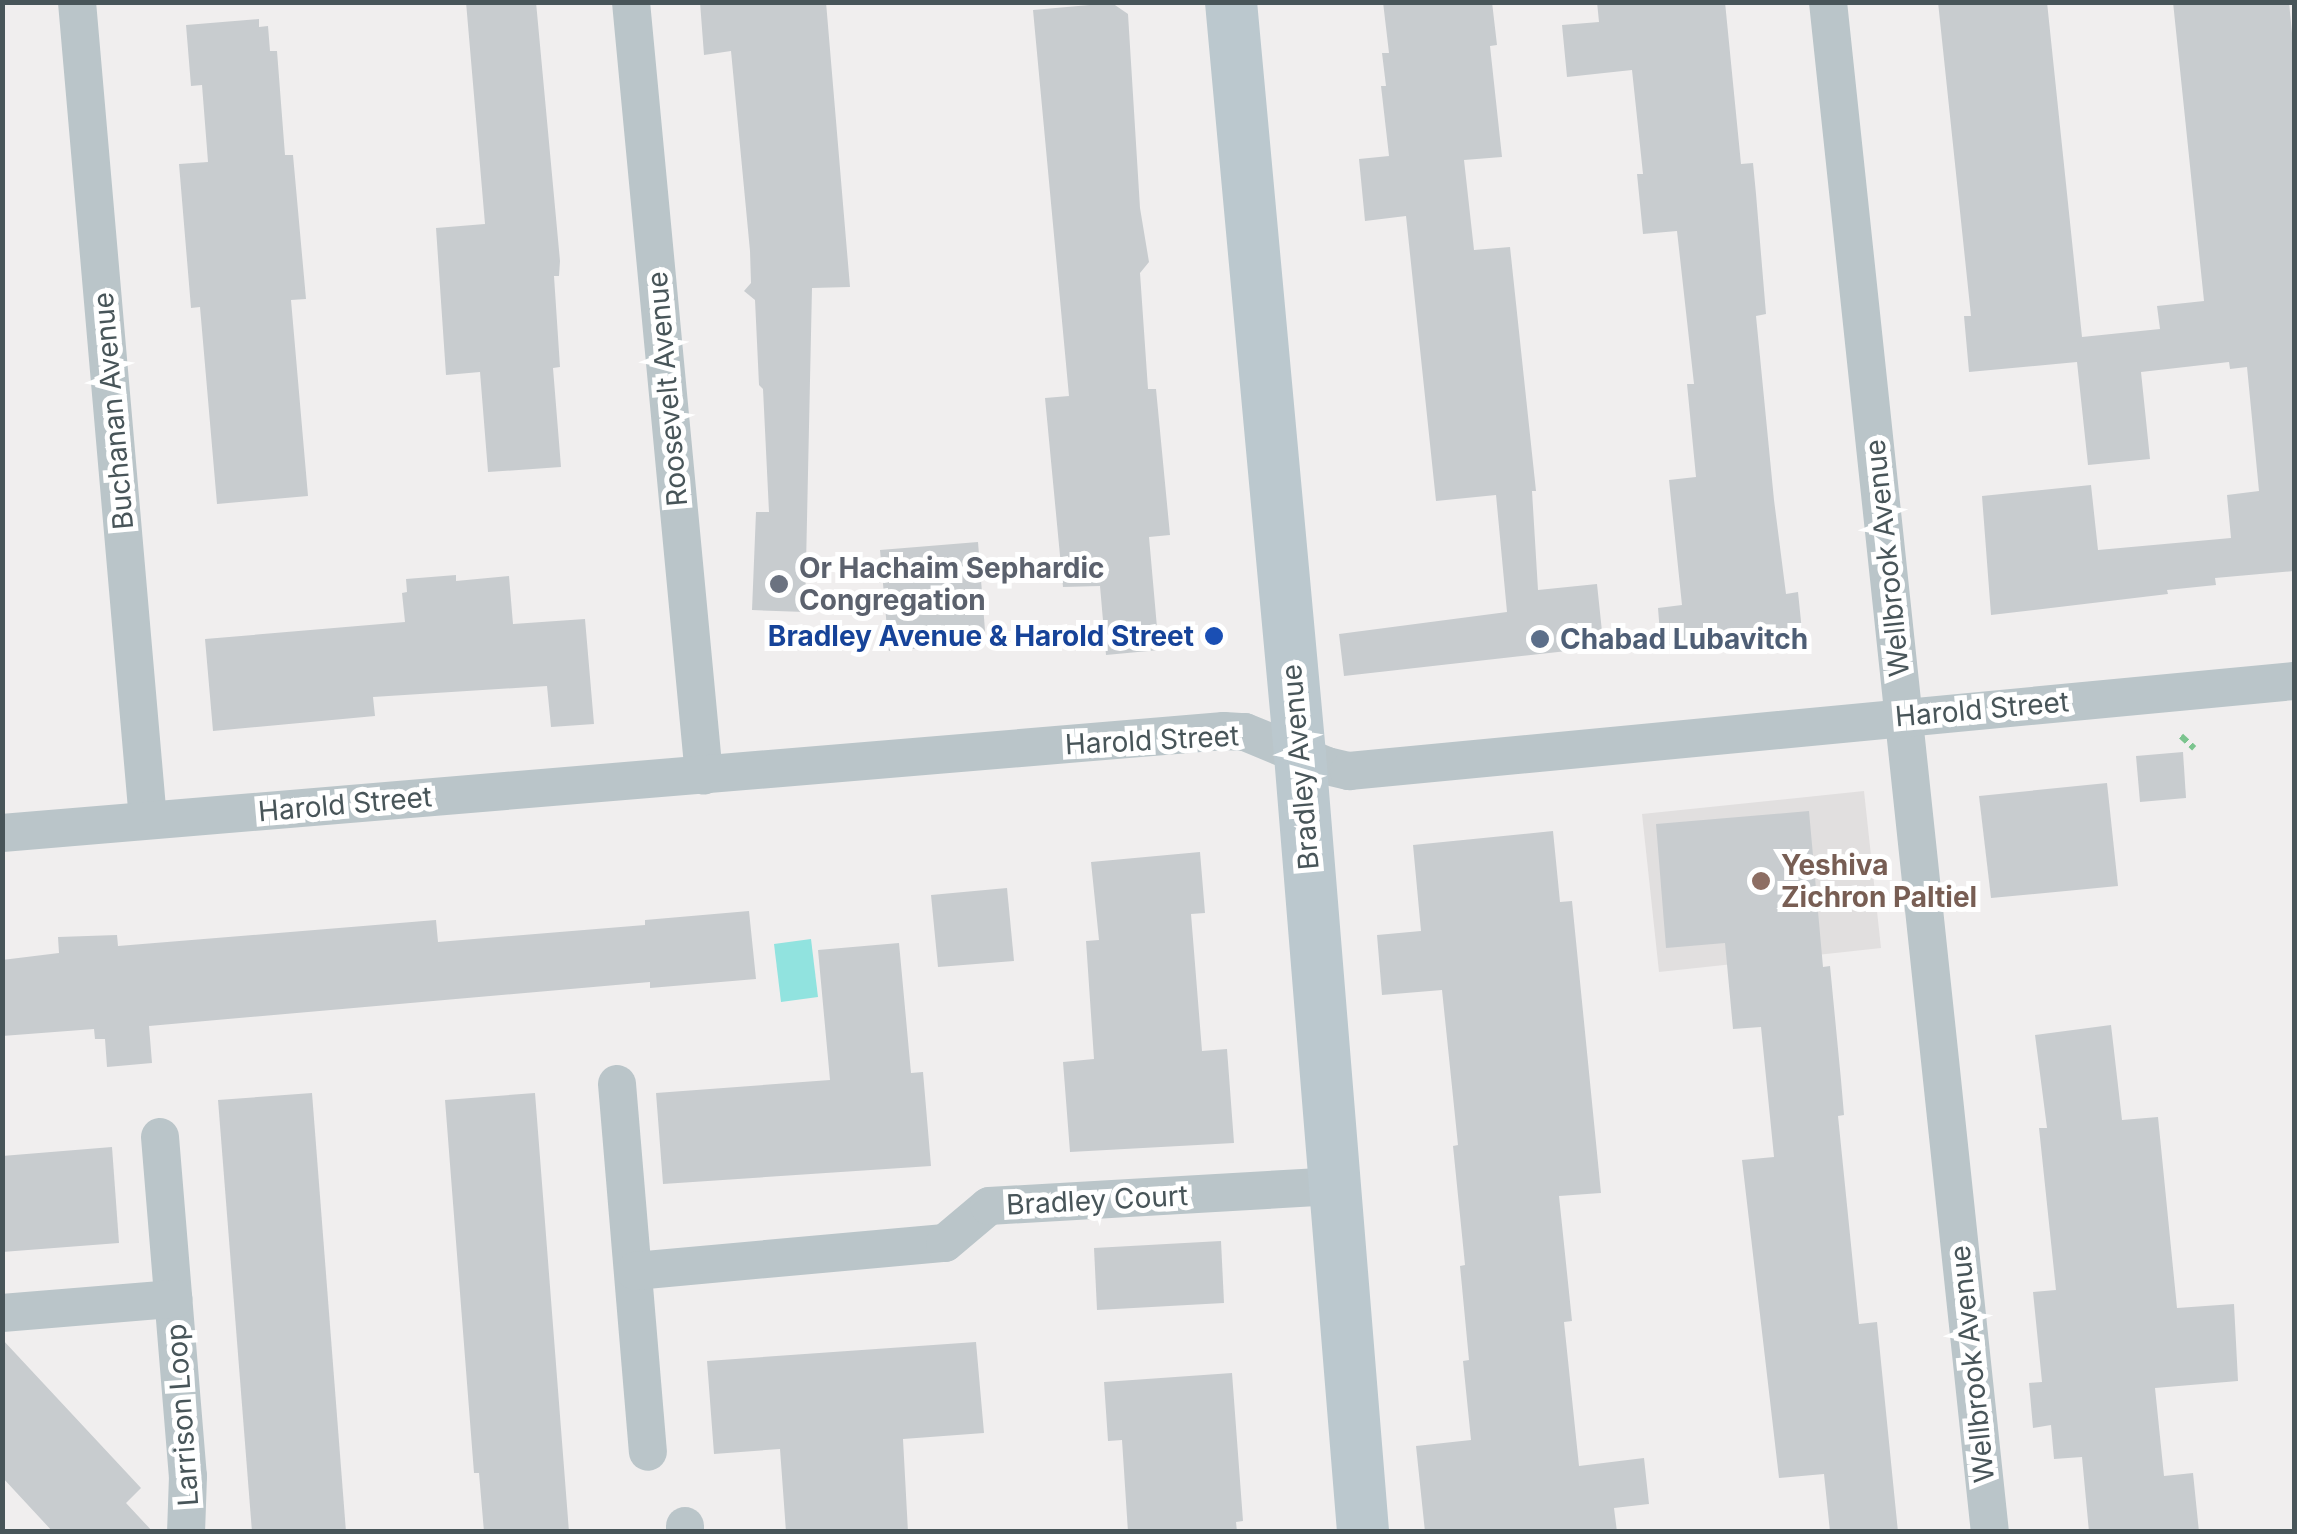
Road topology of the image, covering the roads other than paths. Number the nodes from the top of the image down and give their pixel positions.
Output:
1 (78, 2) edge
2 (630, 2) edge
3 (1231, 2) edge
4 (1828, 2) edge
5 (2294, 681) edge
6 (1904, 716) junction
7 (1300, 755) junction
8 (704, 776) junction
9 (148, 820) junction
10 (2, 833) edge
11 (617, 1084) dead end
12 (160, 1138) dead end
13 (1333, 1186) junction
14 (635, 1271) junction
15 (174, 1299) junction
16 (2, 1313) edge
17 (648, 1452) dead end
18 (186, 1532) edge
19 (1364, 1532) edge
20 (1990, 1532) edge

1 - 9 street, Buchanan Avenue
2 - 8 street, Roosevelt Avenue
3 - 7 street, Bradley Avenue
4 - 6 street, Wellbrook Avenue
5 - 6 street, Harold Street
6 - 7 street, Harold Street
6 - 20 street, Wellbrook Avenue
7 - 8 street, Harold Street
7 - 13 street, Bradley Avenue
8 - 9 street, Harold Street
9 - 10 street, Harold Street
11 - 14 street
12 - 15 street, Larrison Loop
13 - 14 street, Bradley Court
13 - 19 street, Bradley Avenue
14 - 17 street
15 - 16 street, Larrison Loop
15 - 18 street, Larrison Loop

